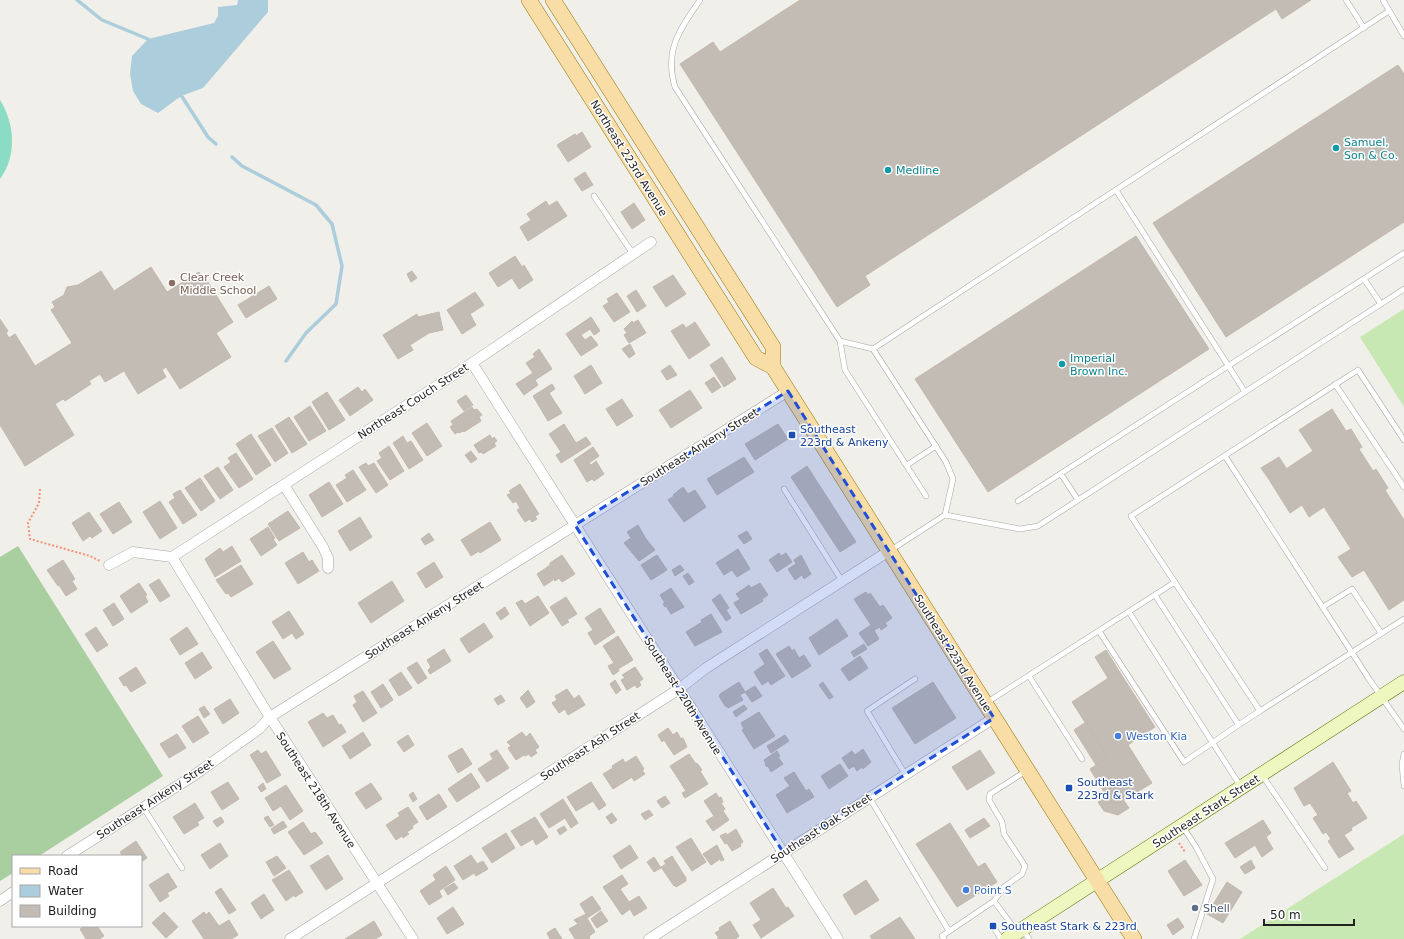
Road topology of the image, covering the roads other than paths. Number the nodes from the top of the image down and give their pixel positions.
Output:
1 (528, 0) edge
2 (553, 0) edge
3 (700, 0) edge
4 (1346, 0) edge
5 (1383, 0) edge
6 (1389, 12) junction
7 (1364, 28) junction
8 (1404, 36) edge
9 (1116, 190) junction
10 (594, 196) dead end
11 (651, 242) dead end
12 (1404, 253) edge
13 (633, 254) junction
14 (1364, 279) junction
15 (1404, 290) edge
16 (1381, 304) junction
17 (728, 316) joint
18 (840, 341) junction
19 (873, 349) junction
20 (472, 363) junction
21 (1229, 366) junction
22 (773, 367) junction
23 (1335, 384) junction
24 (788, 391) junction
25 (1246, 392) junction
26 (1404, 440) edge
27 (936, 446) junction
28 (1225, 456) junction
29 (907, 465) junction
30 (1061, 474) junction
31 (284, 485) junction
32 (1404, 487) edge
33 (784, 489) dead end
34 (926, 496) dead end
35 (1078, 500) junction
36 (1018, 502) dead end
37 (945, 514) junction
38 (575, 525) junction
39 (889, 551) junction
40 (172, 557) junction
41 (109, 565) road end
42 (328, 568) dead end
43 (842, 581) junction
44 (1175, 582) junction
45 (1155, 595) junction
46 (1323, 607) junction
47 (1129, 612) junction
48 (1404, 619) edge
49 (1099, 631) junction
50 (1381, 633) junction
51 (1352, 652) junction
52 (1029, 676) junction
53 (915, 679) dead end
54 (1404, 682) edge
55 (679, 689) junction
56 (1382, 696) junction
57 (985, 704) junction
58 (1260, 711) junction
59 (270, 717) junction
60 (994, 718) junction
61 (1238, 724) junction
62 (1404, 729) edge
63 (1213, 743) junction
64 (1404, 754) edge
65 (1082, 759) dead end
66 (1028, 770) junction
67 (906, 774) junction
68 (1261, 775) junction
69 (1404, 786) edge
70 (1241, 788) junction
71 (868, 797) junction
72 (143, 807) junction
73 (1182, 826) junction
74 (782, 852) junction
75 (69, 855) edge
76 (182, 868) dead end
77 (1325, 868) dead end
78 (1097, 881) junction
79 (376, 883) junction
80 (12, 893) edge
81 (0, 901) edge
82 (994, 901) junction
83 (993, 926) dead end
84 (949, 931) junction
85 (1019, 935) edge
86 (290, 939) edge
87 (413, 939) edge
88 (649, 939) edge
89 (838, 939) edge
90 (944, 939) edge
91 (1002, 939) edge
92 (1134, 939) edge
93 (1194, 939) edge

1 - 17 main road, Northeast 223rd Avenue
2 - 22 main road, Northeast 223rd Avenue
3 - 18 lane
4 - 7 lane
5 - 6 lane
6 - 7 lane
6 - 8 lane
7 - 9 lane
9 - 19 lane
9 - 21 lane
10 - 13 lane
11 - 13 street, Northeast Couch Street
12 - 14 lane
13 - 20 street, Northeast Couch Street
14 - 16 lane
14 - 21 lane
15 - 16 lane
16 - 25 lane
17 - 22 main road, Southeast 223rd Avenue
18 - 19 lane
18 - 29 lane
19 - 27 lane
20 - 31 street, Northeast Couch Street
20 - 38 street, Southeast 220th Avenue
21 - 25 lane
21 - 30 lane
22 - 24 main road, Southeast 223rd Avenue
23 - 26 lane
23 - 28 lane
23 - 32 lane
24 - 38 street, Southeast Ankeny Street
24 - 39 main road, Southeast 223rd Avenue
25 - 35 lane
27 - 29 lane
27 - 37 lane
28 - 44 lane
28 - 46 lane
29 - 34 lane
30 - 35 lane
30 - 36 lane
31 - 40 street, Northeast Couch Street
31 - 42 street
33 - 43 lane
35 - 37 lane
37 - 39 lane
38 - 55 street, Southeast 220th Avenue
38 - 59 street, Southeast Ankeny Street
39 - 43 street, Southeast Ash Street
39 - 57 main road, Southeast 223rd Avenue
40 - 41 street
40 - 59 street, Southeast 218th Avenue
43 - 55 street, Southeast Ash Street
44 - 45 lane
44 - 58 lane
45 - 47 lane
45 - 61 lane
46 - 50 lane
46 - 51 lane
47 - 49 lane
47 - 63 lane
48 - 50 lane
49 - 52 lane
49 - 63 lane
50 - 51 lane
51 - 56 lane
51 - 58 lane
52 - 57 lane
52 - 65 lane
53 - 67 lane
54 - 56 main road, Southeast Stark Street
55 - 74 street, Southeast 220th Avenue
55 - 79 street, Southeast Ash Street
56 - 62 lane
56 - 68 main road, Southeast Stark Street
57 - 60 main road, Southeast 223rd Avenue
58 - 61 lane
59 - 72 street, Southeast Ankeny Street
59 - 79 street, Southeast 218th Avenue
60 - 66 main road, Southeast 223rd Avenue
60 - 67 street, Southeast Oak Street
61 - 63 lane
63 - 70 lane
64 - 69 lane
66 - 78 main road, Southeast 223rd Avenue
66 - 82 lane
67 - 71 street, Southeast Oak Street
68 - 70 main road, Southeast Stark Street
68 - 77 lane
70 - 73 main road, Southeast Stark Street
71 - 74 street, Southeast Oak Street
71 - 84 lane
72 - 75 street, Southeast Ankeny Street
72 - 76 lane
73 - 78 main road, Southeast Stark Street
73 - 93 lane
74 - 88 street, Southeast Oak Street
74 - 89 street, Southeast 220th Avenue
78 - 85 main road, Southeast Stark Street
78 - 92 main road, Southeast 223rd Avenue
79 - 86 street, Southeast Ash Street
79 - 87 street, Southeast 218th Avenue
80 - 81 street
82 - 84 lane
82 - 85 lane
83 - 91 lane
84 - 90 lane

